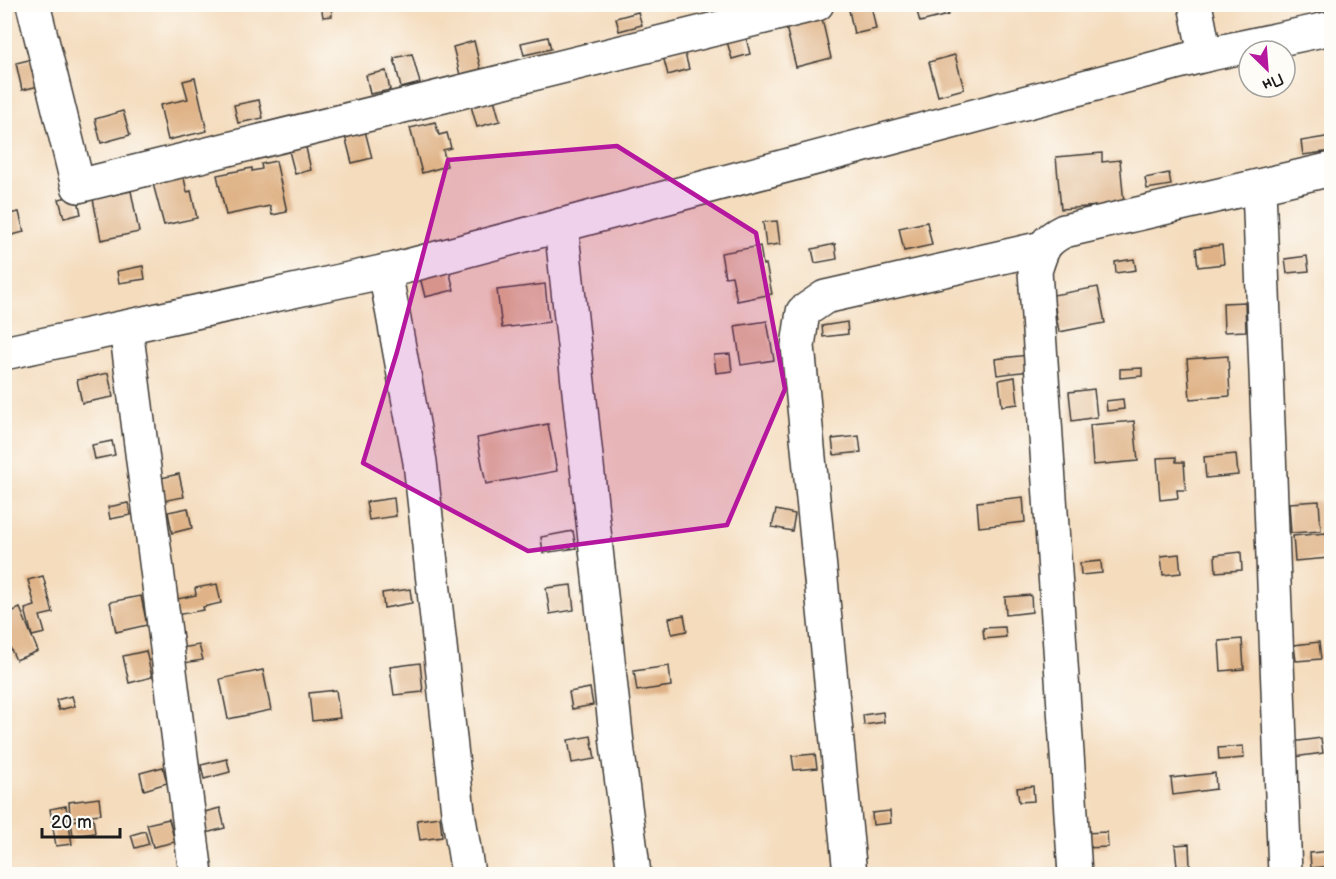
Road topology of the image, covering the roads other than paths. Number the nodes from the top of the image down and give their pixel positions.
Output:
1 (33, 4) edge
2 (817, 4) edge
3 (1194, 4) edge
4 (1332, 28) edge
5 (1205, 55) junction
6 (1332, 169) edge
7 (1259, 187) junction
8 (561, 225) junction
9 (1042, 248) junction
10 (385, 271) junction
11 (126, 328) junction
12 (4, 353) edge
13 (196, 874) edge
14 (468, 874) edge
15 (634, 874) edge
16 (850, 874) edge
17 (1075, 874) edge
18 (1285, 874) edge

1 - 2 street
3 - 5 street
4 - 5 street
5 - 8 street
6 - 7 street
7 - 9 street
7 - 18 street
8 - 10 street
8 - 15 street
9 - 16 street
9 - 17 street
10 - 11 street
10 - 14 street
11 - 12 street
11 - 13 street

